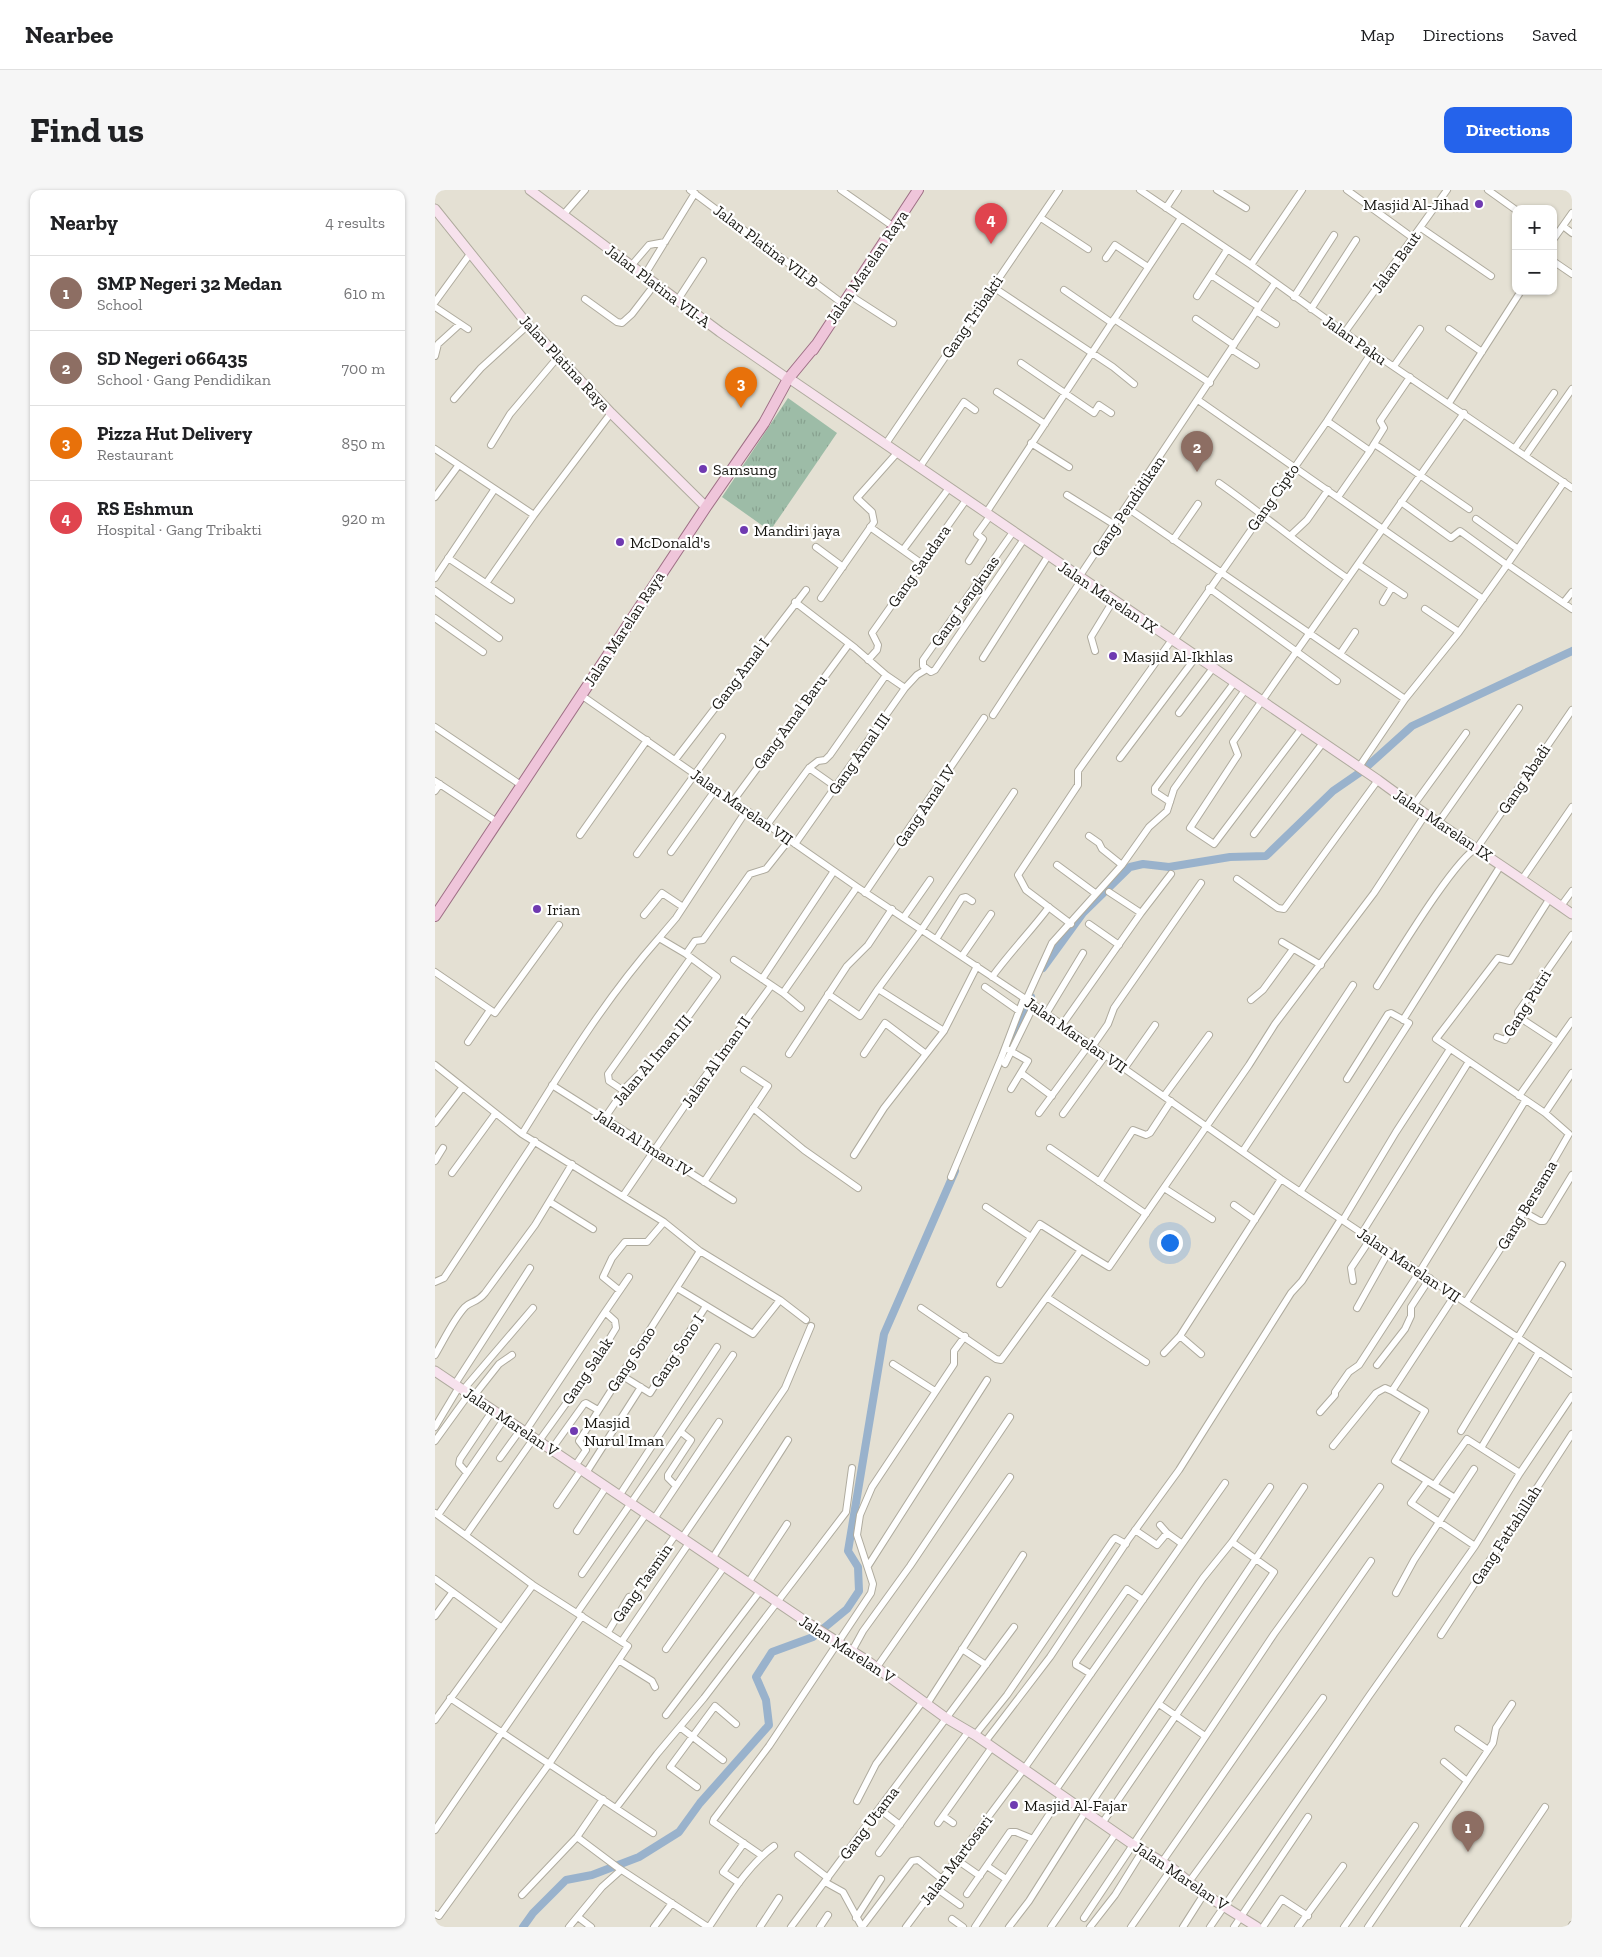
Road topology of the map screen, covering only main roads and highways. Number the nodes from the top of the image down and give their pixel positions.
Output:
1 (530, 190) edge
2 (918, 190) edge
3 (435, 209) edge
4 (791, 380) junction
5 (705, 506) junction
6 (1572, 914) edge
7 (435, 916) edge
8 (435, 1371) edge
9 (1257, 1927) edge

1 - 4 main road, Jalan Platina VII-A
2 - 4 main road, Jalan Marelan Raya
3 - 5 main road, Jalan Platina Raya
4 - 5 main road, Jalan Marelan Raya
4 - 6 main road, Jalan Marelan IX
5 - 7 main road, Jalan Marelan Raya
8 - 9 main road, Jalan Marelan V

